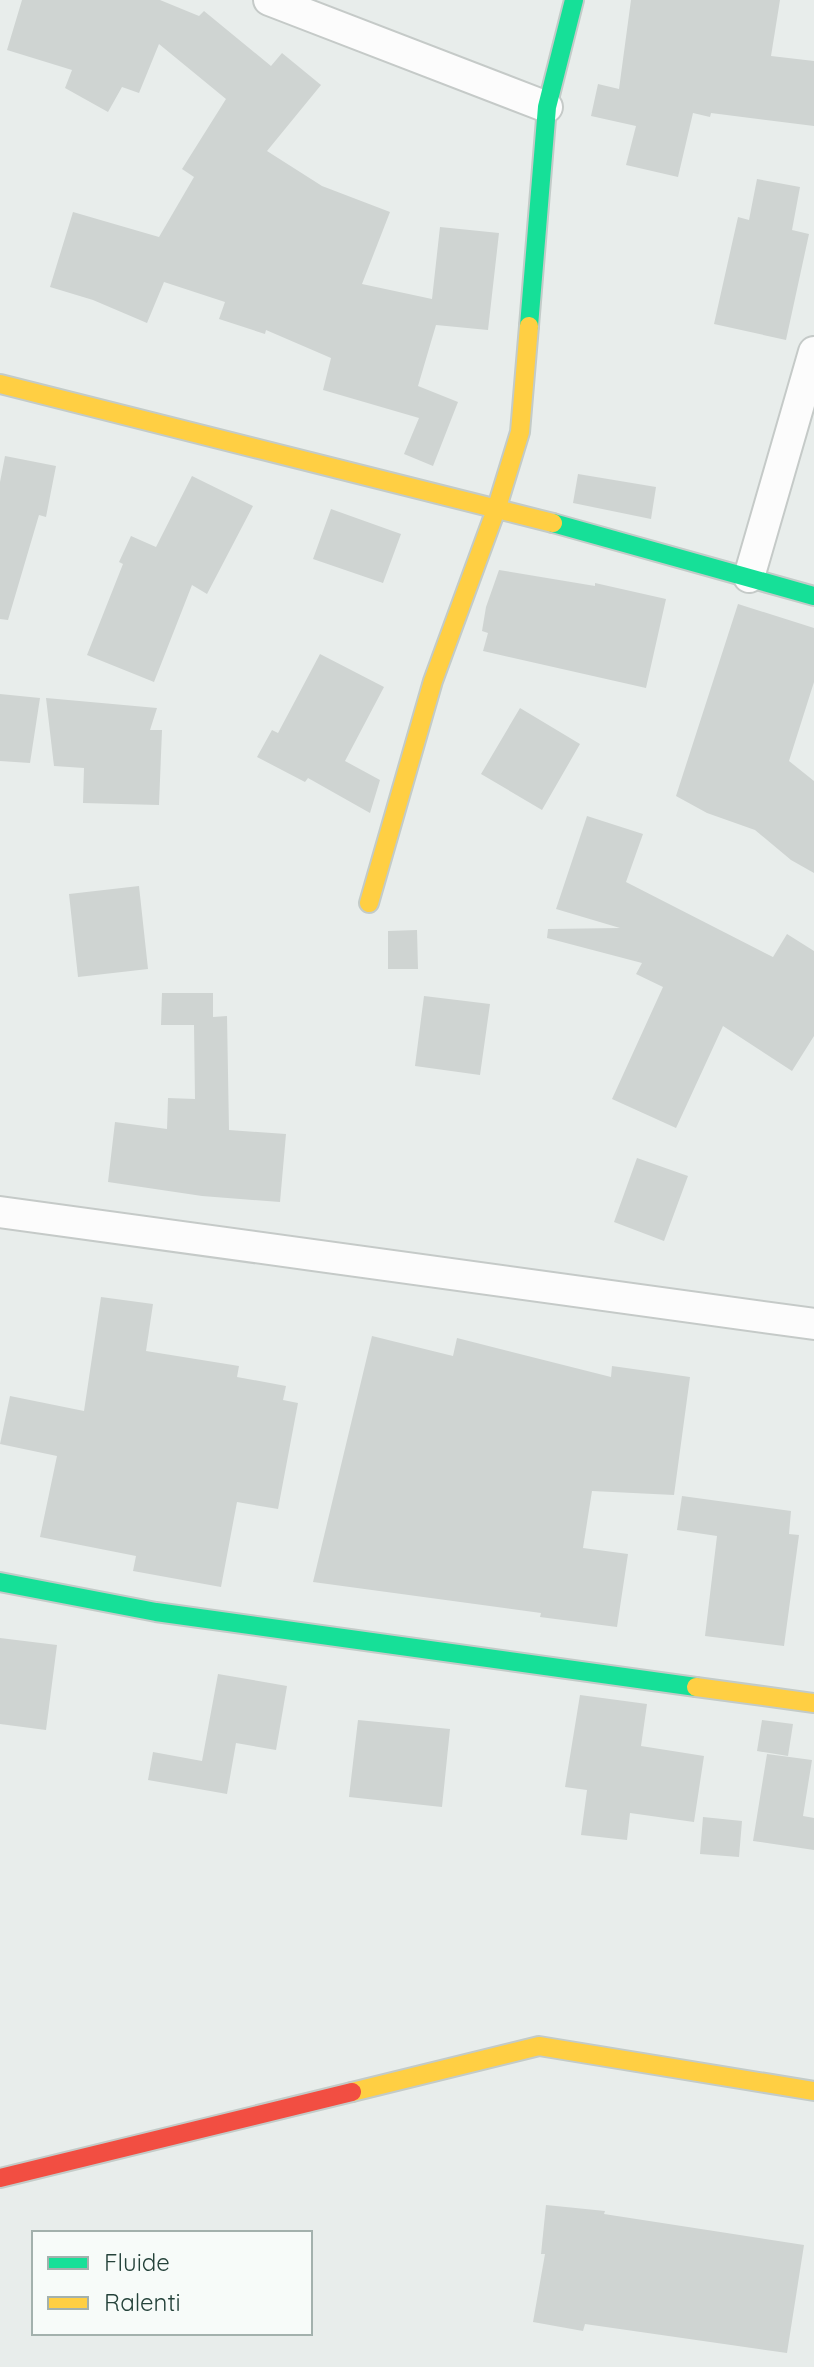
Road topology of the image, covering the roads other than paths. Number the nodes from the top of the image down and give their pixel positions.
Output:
1 (269, 0) edge
2 (574, 0) edge
3 (547, 107) junction
4 (814, 352) edge
5 (0, 384) edge
6 (497, 507) junction
7 (749, 577) junction
8 (814, 596) edge
9 (369, 903) dead end
10 (0, 1212) edge
11 (814, 1324) edge
12 (0, 1582) edge
13 (814, 1703) edge
14 (814, 2091) edge
15 (0, 2178) edge

1 - 3 street
2 - 3 street
3 - 6 street
4 - 7 street
5 - 6 street
6 - 7 street
6 - 9 street
7 - 8 street
10 - 11 street
12 - 13 street
14 - 15 street

